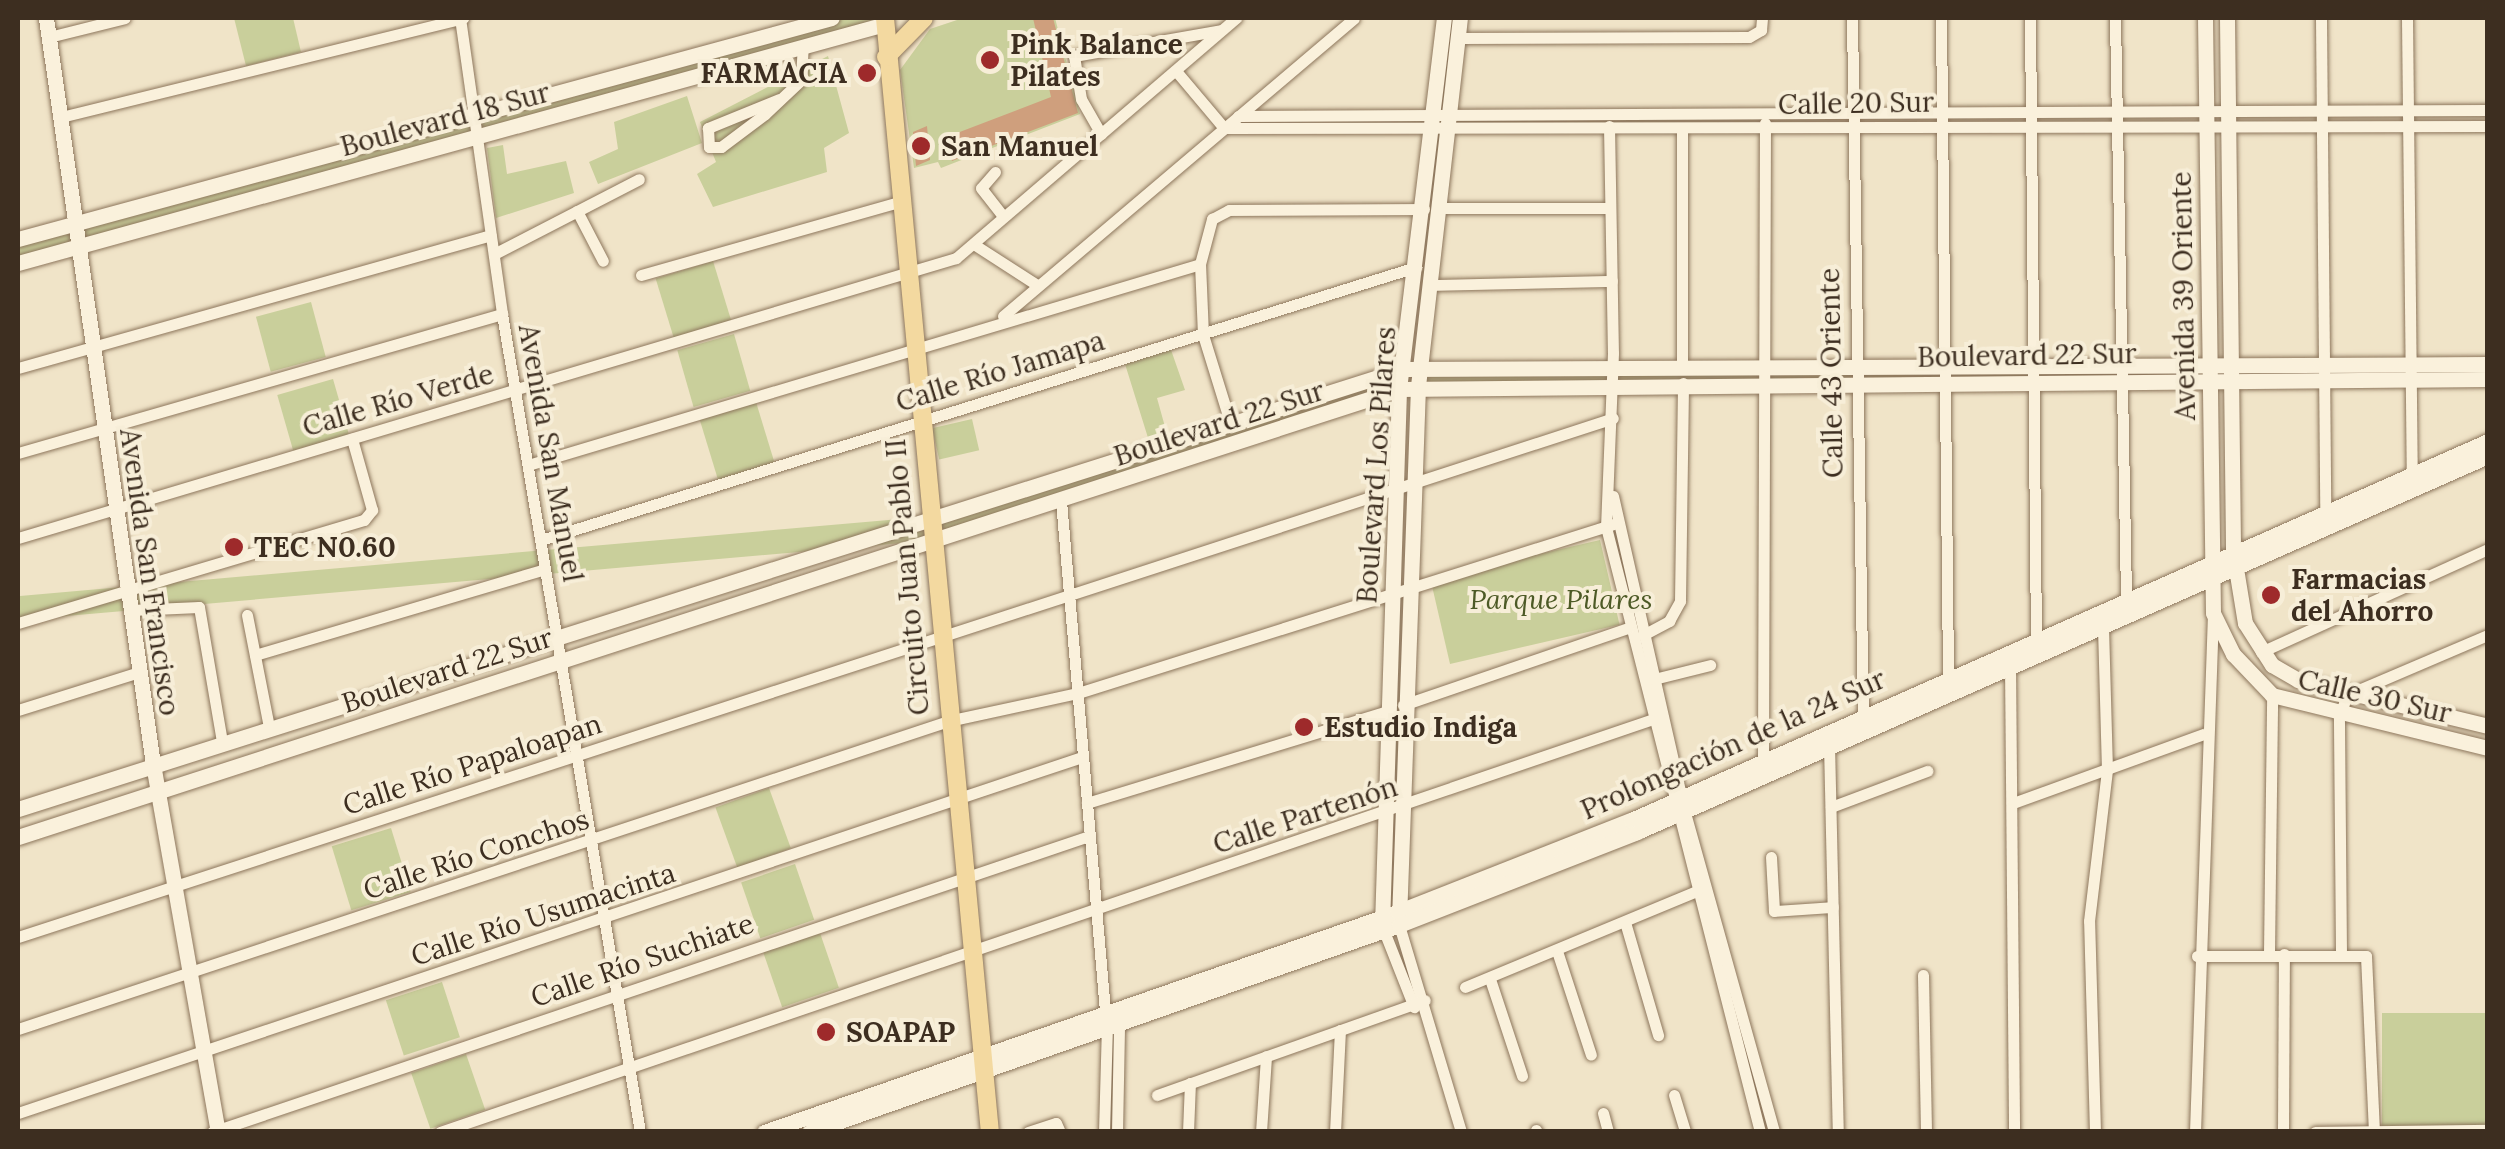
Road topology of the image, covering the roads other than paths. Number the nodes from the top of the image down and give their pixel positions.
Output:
1 (46, 18) edge
2 (125, 18) edge
3 (461, 18) edge
4 (832, 18) edge
5 (914, 18) edge
6 (924, 18) edge
7 (1236, 18) edge
8 (1354, 18) edge
9 (1444, 18) edge
10 (1460, 18) edge
11 (1852, 18) edge
12 (1941, 18) edge
13 (2030, 18) edge
14 (2115, 18) edge
15 (2205, 18) edge
16 (2227, 18) edge
17 (2321, 18) edge
18 (2407, 18) edge
19 (885, 21) edge
20 (1763, 21) edge
21 (1221, 30) junction
22 (49, 37) junction
23 (1458, 38) junction
24 (803, 46) junction
25 (886, 57) junction
26 (647, 66) junction
27 (1176, 71) junction
28 (582, 85) junction
29 (652, 88) junction
30 (531, 97) junction
31 (779, 99) junction
32 (587, 106) junction
33 (2407, 110) junction
34 (2488, 110) edge
35 (2322, 111) junction
36 (475, 112) junction
37 (2206, 112) junction
38 (2228, 112) junction
39 (1238, 116) junction
40 (61, 117) junction
41 (2032, 119) junction
42 (2119, 119) junction
43 (538, 120) junction
44 (1941, 120) junction
45 (1852, 121) junction
46 (1765, 122) junction
47 (1609, 123) junction
48 (1441, 124) junction
49 (2488, 126) edge
50 (2408, 127) junction
51 (1224, 128) junction
52 (1682, 129) junction
53 (2228, 129) junction
54 (2322, 129) junction
55 (2206, 130) junction
56 (1101, 134) junction
57 (479, 135) junction
58 (995, 172) dead end
59 (639, 179) dead end
60 (900, 202) junction
61 (1432, 208) junction
62 (1610, 208) junction
63 (577, 211) junction
64 (1004, 216) junction
65 (75, 224) junction
66 (491, 235) junction
67 (18, 239) edge
68 (975, 245) junction
69 (78, 246) junction
70 (494, 254) junction
71 (602, 261) dead end
72 (18, 263) edge
73 (1200, 264) junction
74 (1416, 267) junction
75 (907, 273) junction
76 (641, 275) dead end
77 (1612, 281) junction
78 (1038, 285) junction
79 (1432, 286) junction
80 (502, 314) junction
81 (999, 319) junction
82 (1203, 335) junction
83 (913, 346) junction
84 (94, 347) junction
85 (2488, 364) edge
86 (18, 368) edge
87 (1403, 368) junction
88 (1420, 368) junction
89 (2208, 370) junction
90 (2232, 371) junction
91 (2029, 372) junction
92 (2120, 372) junction
93 (2325, 372) junction
94 (2413, 372) junction
95 (1944, 373) junction
96 (1857, 374) junction
97 (1613, 376) junction
98 (1682, 376) junction
99 (1763, 376) junction
100 (2488, 379) edge
101 (1418, 386) junction
102 (1399, 390) junction
103 (516, 391) junction
104 (1612, 418) junction
105 (920, 422) junction
106 (1230, 422) junction
107 (104, 428) junction
108 (352, 440) junction
109 (2488, 441) edge
110 (18, 453) edge
111 (2488, 456) edge
112 (528, 464) junction
113 (2412, 474) junction
114 (1413, 485) junction
115 (1396, 492) junction
116 (1060, 501) junction
117 (116, 509) junction
118 (2325, 511) junction
119 (929, 516) junction
120 (1611, 525) junction
121 (18, 538) edge
122 (931, 539) junction
123 (541, 540) junction
124 (2488, 549) edge
125 (2234, 558) junction
126 (2212, 567) junction
127 (545, 568) junction
128 (128, 591) junction
129 (1409, 593) junction
130 (1066, 596) junction
131 (2126, 598) junction
132 (1392, 599) junction
133 (131, 610) junction
134 (2213, 613) junction
135 (247, 615) dead end
136 (18, 623) edge
137 (2103, 624) junction
138 (1628, 628) junction
139 (557, 634) junction
140 (939, 635) junction
141 (1642, 635) junction
142 (2488, 635) edge
143 (2035, 646) junction
144 (2261, 652) junction
145 (255, 655) junction
146 (561, 658) junction
147 (2010, 664) junction
148 (1710, 665) dead end
149 (139, 672) junction
150 (1948, 676) junction
151 (1654, 679) junction
152 (1078, 693) junction
153 (2348, 694) junction
154 (2272, 696) junction
155 (1395, 708) junction
156 (18, 710) edge
157 (2340, 718) junction
158 (1650, 720) junction
159 (948, 721) junction
160 (1862, 721) junction
161 (2488, 726) edge
162 (269, 727) junction
163 (2204, 734) junction
164 (222, 741) junction
165 (1829, 744) junction
166 (2488, 748) edge
167 (1082, 757) junction
168 (577, 758) junction
169 (1763, 758) junction
170 (153, 764) junction
171 (2108, 770) junction
172 (1927, 771) dead end
173 (158, 792) junction
174 (955, 800) junction
175 (1087, 802) junction
176 (2013, 802) junction
177 (1678, 806) junction
178 (1831, 807) junction
179 (18, 808) edge
180 (1389, 814) junction
181 (1088, 836) junction
182 (18, 837) edge
183 (591, 842) junction
184 (1771, 856) dead end
185 (963, 876) junction
186 (174, 884) junction
187 (1700, 890) junction
188 (1832, 907) junction
189 (1096, 910) junction
190 (604, 921) junction
191 (1390, 921) junction
192 (1625, 922) junction
193 (18, 937) edge
194 (973, 949) junction
195 (1557, 951) junction
196 (2340, 953) junction
197 (2268, 954) junction
198 (2284, 954) junction
199 (2196, 956) junction
200 (189, 974) junction
201 (1924, 976) dead end
202 (1490, 979) junction
203 (1465, 987) dead end
204 (617, 996) junction
205 (1425, 1000) junction
206 (1411, 1005) junction
207 (1424, 1016) junction
208 (1111, 1020) junction
209 (18, 1030) edge
210 (1340, 1030) junction
211 (1658, 1035) dead end
212 (204, 1053) junction
213 (1592, 1055) dead end
214 (1266, 1056) junction
215 (1746, 1056) junction
216 (984, 1063) junction
217 (629, 1066) junction
218 (1522, 1076) dead end
219 (1190, 1083) junction
220 (1674, 1094) dead end
221 (1157, 1095) dead end
222 (1603, 1113) dead end
223 (18, 1114) edge
224 (2488, 1130) edge
225 (216, 1131) edge
226 (2374, 1131) edge
227 (2383, 1131) edge
228 (2469, 1131) edge
229 (440, 1132) edge
230 (640, 1132) edge
231 (764, 1132) edge
232 (810, 1132) edge
233 (990, 1132) edge
234 (1028, 1132) edge
235 (1060, 1132) edge
236 (1104, 1132) edge
237 (1117, 1132) edge
238 (1188, 1132) edge
239 (1262, 1132) edge
240 (1335, 1132) edge
241 (1461, 1132) edge
242 (1608, 1132) edge
243 (1685, 1132) edge
244 (1760, 1132) edge
245 (1774, 1132) edge
246 (1838, 1132) edge
247 (1926, 1132) edge
248 (2014, 1132) edge
249 (2095, 1132) edge
250 (2195, 1132) edge
251 (2283, 1132) edge
252 (2315, 1132) edge

1 - 22 street, Avenida San Francisco
2 - 22 street
3 - 36 street, Avenida San Manuel
3 - 40 street
4 - 26 street, Boulevard 18 Sur
5 - 19 main road
6 - 25 main road
7 - 21 street
8 - 39 street
9 - 48 street, Boulevard Los Pilares
10 - 23 street, Boulevard Los Pilares
11 - 45 street, Calle 43 Oriente
12 - 44 street
13 - 41 street
14 - 42 street
15 - 37 street, Avenida 39 Oriente
16 - 38 street, Avenida 39 Oriente
17 - 35 street
18 - 33 street
19 - 24 street, Boulevard 18 Sur
19 - 25 main road, Circuito Juan Pablo II
20 - 23 street
21 - 27 street
21 - 56 street
22 - 40 street, Avenida San Francisco
23 - 48 street, Boulevard Los Pilares
24 - 29 street, Boulevard 18 Sur
24 - 31 street
25 - 60 main road, Circuito Juan Pablo II
26 - 28 street, Boulevard 18 Sur
26 - 29 street
27 - 51 street
27 - 56 street
28 - 30 street, Boulevard 18 Sur
28 - 32 street
29 - 32 street, Boulevard 18 Sur
30 - 36 street, Boulevard 18 Sur
30 - 43 street
31 - 31 street
32 - 43 street, Boulevard 18 Sur
33 - 34 street, Calle 20 Sur
33 - 35 street, Calle 20 Sur
33 - 50 street
35 - 38 street, Calle 20 Sur
35 - 54 street
36 - 57 street, Avenida San Manuel
36 - 65 street, Boulevard 18 Sur
37 - 38 street, Calle 20 Sur
37 - 42 street, Calle 20 Sur
37 - 55 street, Avenida 39 Oriente
38 - 53 street, Avenida 39 Oriente
39 - 48 street, Calle 20 Sur
39 - 51 street
40 - 65 street, Avenida San Francisco
41 - 42 street, Calle 20 Sur
41 - 44 street, Calle 20 Sur
41 - 91 street
42 - 55 street, Calle 20 Sur
42 - 92 street
43 - 57 street, Boulevard 18 Sur
44 - 45 street, Calle 20 Sur
44 - 95 street
45 - 46 street, Calle 20 Sur
45 - 96 street, Calle 43 Oriente
46 - 47 street, Calle 20 Sur
46 - 52 street, Calle 20 Sur
46 - 99 street
47 - 48 street, Calle 20 Sur
47 - 52 street, Calle 20 Sur
47 - 62 street
48 - 51 street, Calle 20 Sur
48 - 61 street, Boulevard Los Pilares
49 - 50 street, Calle 20 Sur
50 - 54 street, Calle 20 Sur
50 - 94 street
51 - 78 street
52 - 98 street
53 - 54 street, Calle 20 Sur
53 - 55 street, Calle 20 Sur
53 - 90 street, Avenida 39 Oriente
54 - 93 street
55 - 89 street, Avenida 39 Oriente
56 - 64 street
57 - 66 street, Avenida San Manuel
57 - 69 street, Boulevard 18 Sur
58 - 64 street
59 - 63 street
60 - 75 main road, Circuito Juan Pablo II
60 - 76 street
61 - 62 street
61 - 73 street
61 - 74 street, Boulevard Los Pilares
61 - 79 street, Boulevard Los Pilares
62 - 77 street
63 - 70 street
63 - 71 street
64 - 68 street
65 - 67 street, Boulevard 18 Sur
65 - 69 street, Avenida San Francisco
66 - 70 street, Avenida San Manuel
66 - 84 street
68 - 75 street, Calle Río Verde
68 - 78 street
69 - 72 street, Boulevard 18 Sur
69 - 84 street, Avenida San Francisco
70 - 80 street, Avenida San Manuel
73 - 81 street
73 - 82 street
74 - 82 street, Calle Río Jamapa
74 - 87 street, Boulevard Los Pilares
75 - 83 main road, Circuito Juan Pablo II
75 - 103 street, Calle Río Verde
77 - 79 street
77 - 97 street
78 - 81 street
79 - 88 street, Boulevard Los Pilares
80 - 103 street, Avenida San Manuel
80 - 107 street
81 - 83 street
82 - 105 street, Calle Río Jamapa
82 - 106 street
83 - 105 main road, Circuito Juan Pablo II
83 - 112 street
84 - 86 street
84 - 107 street, Avenida San Francisco
85 - 94 street, Boulevard 22 Sur
87 - 88 street, Boulevard 22 Sur
87 - 102 street, Boulevard Los Pilares
87 - 106 street, Boulevard 22 Sur
88 - 97 street, Boulevard 22 Sur
88 - 101 street, Boulevard Los Pilares
89 - 90 street, Boulevard 22 Sur
89 - 92 street, Boulevard 22 Sur
89 - 126 street, Avenida 39 Oriente
90 - 93 street, Boulevard 22 Sur
90 - 125 street, Avenida 39 Oriente
91 - 92 street, Boulevard 22 Sur
91 - 95 street, Boulevard 22 Sur
91 - 143 street
92 - 131 street
93 - 94 street, Boulevard 22 Sur
93 - 118 street
94 - 100 street, Boulevard 22 Sur
94 - 113 street
95 - 96 street, Boulevard 22 Sur
95 - 150 street
96 - 99 street, Boulevard 22 Sur
96 - 160 street, Calle 43 Oriente
97 - 98 street, Boulevard 22 Sur
97 - 101 street, Boulevard 22 Sur
97 - 104 street
98 - 99 street, Boulevard 22 Sur
98 - 141 street
99 - 169 street
101 - 102 street, Boulevard 22 Sur
101 - 114 street, Boulevard Los Pilares
102 - 115 street, Boulevard Los Pilares
102 - 116 street, Boulevard 22 Sur
103 - 108 street, Calle Río Verde
103 - 112 street, Avenida San Manuel
104 - 114 street, Calle Río Papaloapan
104 - 120 street
105 - 119 main road, Circuito Juan Pablo II
105 - 123 street, Calle Río Jamapa
106 - 119 street, Boulevard 22 Sur
107 - 110 street
107 - 117 street, Avenida San Francisco
108 - 117 street, Calle Río Verde
108 - 128 street
109 - 113 street, Prolongación de la 24 Sur
111 - 125 street, Prolongación de la 24 Sur
112 - 123 street, Avenida San Manuel
113 - 118 street, Prolongación de la 24 Sur
114 - 115 street, Calle Río Papaloapan
114 - 129 street, Boulevard Los Pilares
115 - 130 street, Calle Río Papaloapan
115 - 132 street, Boulevard Los Pilares
116 - 122 street, Boulevard 22 Sur
116 - 130 street
117 - 121 street, Calle Río Verde
117 - 128 street, Avenida San Francisco
118 - 125 street, Prolongación de la 24 Sur
119 - 122 main road, Circuito Juan Pablo II
119 - 139 street, Boulevard 22 Sur
120 - 129 street, Calle Río Conchos
120 - 138 street
120 - 141 street
122 - 140 main road, Circuito Juan Pablo II
122 - 146 street, Boulevard 22 Sur
123 - 127 street, Avenida San Manuel
124 - 144 street
125 - 126 street, Prolongación de la 24 Sur
125 - 144 street
126 - 131 street, Prolongación de la 24 Sur
126 - 134 street, Calle 30 Sur
126 - 137 street, Prolongación de la 24 Sur
127 - 139 street, Avenida San Manuel
127 - 145 street
128 - 133 street, Avenida San Francisco
128 - 136 street
129 - 132 street, Calle Río Conchos
129 - 155 street, Boulevard Los Pilares
130 - 140 street, Calle Río Papaloapan
130 - 152 street
131 - 143 street, Prolongación de la 24 Sur
132 - 152 street, Calle Río Conchos
132 - 155 street, Boulevard Los Pilares
133 - 149 street, Avenida San Francisco
133 - 164 street
134 - 154 street, Calle 30 Sur
134 - 163 street
135 - 145 street
137 - 143 street, Prolongación de la 24 Sur
137 - 171 street
138 - 155 street
138 - 158 street
139 - 146 street, Avenida San Manuel
139 - 162 street, Boulevard 22 Sur
140 - 159 main road, Circuito Juan Pablo II
140 - 168 street, Calle Río Papaloapan
141 - 151 street
142 - 153 street
143 - 147 street, Prolongación de la 24 Sur
143 - 150 street, Prolongación de la 24 Sur
144 - 153 street, Calle 30 Sur
145 - 162 street
146 - 168 street, Avenida San Manuel
146 - 173 street, Boulevard 22 Sur
147 - 160 street, Prolongación de la 24 Sur
147 - 176 street
148 - 151 street
149 - 156 street
149 - 170 street, Avenida San Francisco
150 - 160 street, Prolongación de la 24 Sur
151 - 177 street
152 - 159 street, Calle Río Conchos
152 - 167 street
153 - 157 street
153 - 161 street, Calle 30 Sur
154 - 157 street, Calle 30 Sur
154 - 197 street
155 - 175 street
155 - 180 street, Boulevard Los Pilares
157 - 166 street, Calle 30 Sur
157 - 196 street
158 - 177 street
158 - 180 street, Calle Partenón
159 - 174 main road, Circuito Juan Pablo II
159 - 183 street, Calle Río Conchos
160 - 165 street, Prolongación de la 24 Sur
160 - 169 street, Prolongación de la 24 Sur
162 - 164 street, Boulevard 22 Sur
163 - 171 street
163 - 199 street
164 - 170 street, Boulevard 22 Sur
165 - 177 street, Prolongación de la 24 Sur
165 - 178 street
167 - 174 street, Calle Río Usumacinta
167 - 175 street
168 - 183 street, Avenida San Manuel
168 - 186 street, Calle Río Papaloapan
169 - 177 street, Prolongación de la 24 Sur
170 - 173 street, Avenida San Francisco
170 - 179 street, Boulevard 22 Sur
171 - 176 street
171 - 249 street
172 - 178 street
173 - 182 street, Boulevard 22 Sur
173 - 186 street, Avenida San Francisco
174 - 185 main road, Circuito Juan Pablo II
174 - 190 street, Calle Río Usumacinta
175 - 181 street
176 - 248 street
177 - 187 street
177 - 191 street, Prolongación de la 24 Sur
178 - 188 street
180 - 189 street, Calle Partenón
180 - 191 street, Boulevard Los Pilares
181 - 185 street, Calle Río Suchiate
181 - 189 street
183 - 190 street, Avenida San Manuel
183 - 200 street, Calle Río Conchos
184 - 188 street
185 - 194 main road, Circuito Juan Pablo II
185 - 204 street, Calle Río Suchiate
186 - 193 street, Calle Río Papaloapan
186 - 200 street, Avenida San Francisco
187 - 192 street
187 - 215 street
188 - 246 street
189 - 194 street, Calle Partenón
189 - 208 street
190 - 204 street, Avenida San Manuel
190 - 212 street, Calle Río Usumacinta
191 - 205 street
191 - 206 street
191 - 208 street, Prolongación de la 24 Sur
192 - 195 street
192 - 211 street
194 - 216 main road, Circuito Juan Pablo II
194 - 217 street, Calle Partenón
195 - 202 street
195 - 213 street
196 - 198 street
196 - 226 street
197 - 198 street
197 - 199 street
198 - 251 street
199 - 250 street
200 - 209 street, Calle Río Conchos
200 - 212 street, Avenida San Francisco
201 - 247 street
202 - 203 street
202 - 218 street
204 - 217 street, Avenida San Manuel
204 - 225 street, Calle Río Suchiate
205 - 206 street
205 - 207 street
206 - 207 street
206 - 210 street
207 - 241 street
208 - 216 street, Prolongación de la 24 Sur
208 - 236 street
208 - 237 street
210 - 214 street
210 - 240 street
212 - 223 street, Calle Río Usumacinta
212 - 225 street, Avenida San Francisco
214 - 219 street
214 - 239 street
215 - 244 street
215 - 245 street
216 - 231 street
216 - 232 street
216 - 233 main road, Circuito Juan Pablo II
217 - 229 street, Calle Partenón
217 - 230 street, Avenida San Manuel
219 - 221 street
219 - 238 street
220 - 243 street
222 - 242 street
224 - 228 street
226 - 227 street
226 - 252 street
227 - 228 street
234 - 235 street

